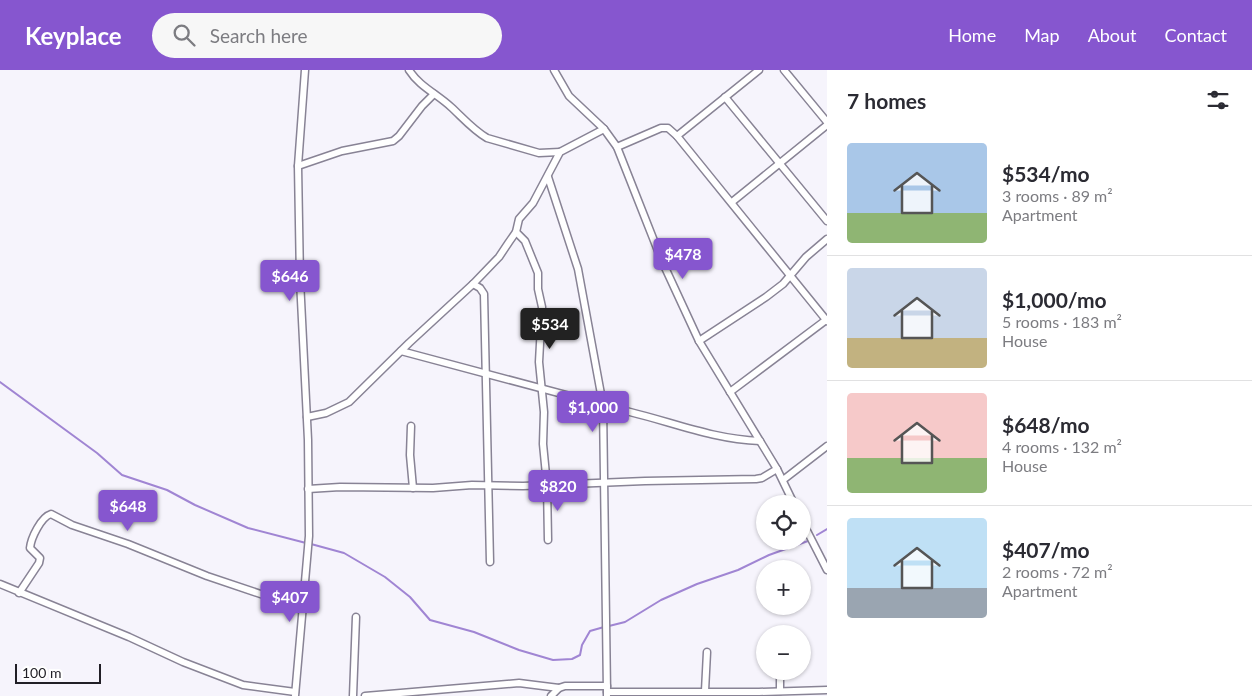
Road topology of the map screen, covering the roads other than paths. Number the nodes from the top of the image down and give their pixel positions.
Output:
1 (305, 70) edge
2 (409, 70) edge
3 (554, 70) edge
4 (759, 70) edge
5 (784, 70) edge
6 (434, 94) junction
7 (725, 97) junction
8 (827, 123) edge
9 (604, 129) junction
10 (677, 136) junction
11 (617, 147) junction
12 (560, 152) junction
13 (780, 163) junction
14 (298, 166) junction
15 (548, 177) junction
16 (732, 202) junction
17 (827, 221) edge
18 (516, 232) junction
19 (827, 239) edge
20 (790, 275) junction
21 (473, 284) junction
22 (827, 321) edge
23 (699, 340) junction
24 (401, 351) junction
25 (485, 374) junction
26 (542, 388) junction
27 (730, 392) junction
28 (603, 405) junction
29 (307, 417) junction
30 (411, 426) dead end
31 (760, 441) junction
32 (827, 446) edge
33 (777, 470) junction
34 (783, 480) junction
35 (604, 483) junction
36 (488, 485) junction
37 (547, 485) junction
38 (413, 488) junction
39 (308, 489) junction
40 (790, 495) edge
41 (811, 539) edge
42 (548, 540) dead end
43 (490, 562) dead end
44 (827, 570) edge
45 (0, 584) edge
46 (18, 593) junction
47 (302, 608) junction
48 (356, 617) dead end
49 (706, 652) dead end
50 (780, 680) edge
51 (559, 688) junction
52 (827, 690) edge
53 (607, 691) edge
54 (705, 691) junction
55 (780, 691) junction
56 (813, 693) edge
57 (295, 694) edge
58 (663, 694) edge
59 (739, 694) edge
60 (353, 696) edge
61 (365, 696) edge
62 (551, 696) edge

1 - 14 street
2 - 6 street
3 - 9 street
4 - 7 street
5 - 8 street
6 - 12 street
6 - 14 street
7 - 10 street
7 - 13 street
8 - 13 street
9 - 11 street
9 - 12 street
10 - 11 street
10 - 16 street
11 - 23 street
12 - 15 street
13 - 16 street
13 - 17 street
14 - 29 street
15 - 18 street
15 - 28 street
16 - 20 street
18 - 21 street
18 - 26 street
19 - 20 street
20 - 22 street
20 - 23 street
21 - 24 street
21 - 25 street
22 - 27 street
23 - 27 street
24 - 25 street
24 - 29 street
25 - 26 street
25 - 36 street
26 - 28 street
26 - 37 street
27 - 31 street
28 - 31 street
28 - 35 street
29 - 39 street
30 - 38 street
31 - 33 street
32 - 34 street
33 - 34 street
33 - 35 street
34 - 40 street
35 - 37 street
35 - 53 street
36 - 37 street
36 - 38 street
36 - 43 street
37 - 42 street
38 - 39 street
39 - 47 street
41 - 44 street
45 - 46 street
46 - 47 street
46 - 57 street
47 - 57 street
48 - 60 street
49 - 54 street
50 - 55 street
51 - 53 street
51 - 61 street
51 - 62 street
52 - 56 street
53 - 58 street
54 - 58 street
54 - 59 street
55 - 56 street
55 - 59 street

